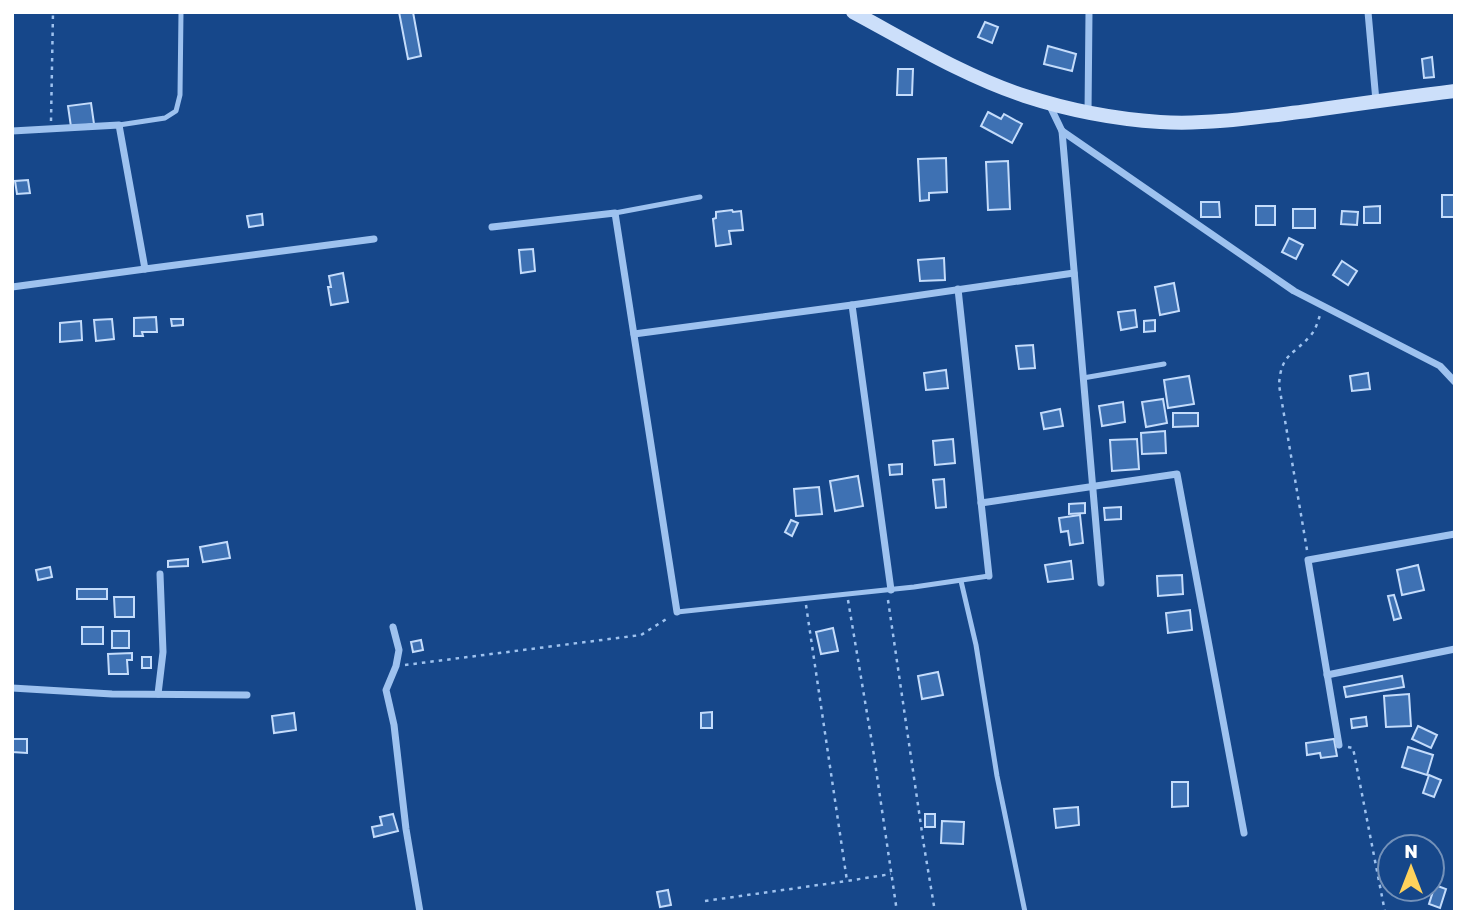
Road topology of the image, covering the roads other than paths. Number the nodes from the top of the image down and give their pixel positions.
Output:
1 (181, 12) edge
2 (853, 12) edge
3 (1089, 12) edge
4 (1368, 12) edge
5 (1455, 90) edge
6 (1376, 102) junction
7 (1048, 103) junction
8 (1088, 113) junction
9 (118, 125) junction
10 (12, 131) edge
11 (1062, 131) junction
12 (699, 197) dead end
13 (615, 213) junction
14 (492, 227) dead end
15 (374, 239) dead end
16 (145, 269) junction
17 (1074, 273) junction
18 (12, 287) edge
19 (958, 289) junction
20 (852, 305) junction
21 (634, 334) junction
22 (1164, 364) dead end
23 (1083, 378) junction
24 (1455, 382) edge
25 (1093, 485) junction
26 (981, 503) junction
27 (1455, 534) edge
28 (160, 574) dead end
29 (989, 576) joint
30 (961, 581) junction
31 (1101, 583) dead end
32 (889, 590) junction
33 (677, 612) joint
34 (393, 627) dead end
35 (1455, 649) edge
36 (1327, 675) junction
37 (12, 688) edge
38 (158, 694) junction
39 (247, 695) dead end
40 (1339, 745) road end
41 (1244, 833) dead end
42 (420, 912) edge
43 (1025, 912) edge

1 - 9 lane
2 - 7 main road
3 - 8 street
4 - 6 street
5 - 6 main road
6 - 8 main road
7 - 8 main road
7 - 11 street
9 - 10 street
9 - 16 street
11 - 17 street
11 - 24 street
12 - 13 lane
13 - 14 street
13 - 21 street
15 - 16 street
16 - 18 street
17 - 19 street
17 - 23 street
19 - 20 street
19 - 26 street
20 - 21 street
20 - 32 street
21 - 33 street
22 - 23 lane
23 - 25 street
25 - 26 street
25 - 31 street
25 - 41 street
26 - 29 street
27 - 36 street
28 - 38 street
29 - 30 lane
30 - 32 lane
30 - 43 lane
32 - 33 lane
34 - 42 street
35 - 36 street
36 - 40 street
37 - 38 street
38 - 39 street

